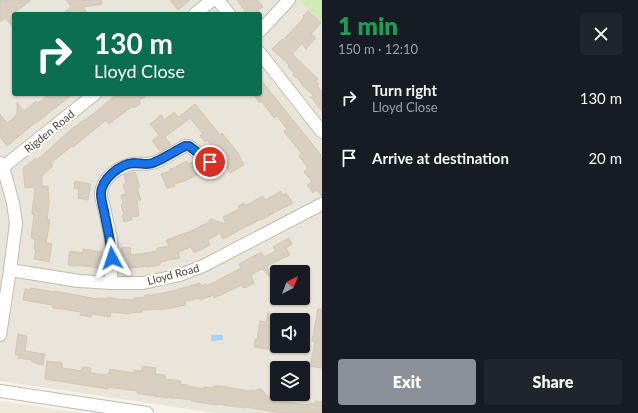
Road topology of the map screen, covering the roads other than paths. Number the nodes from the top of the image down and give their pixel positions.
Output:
1 (212, 0) edge
2 (218, 0) edge
3 (289, 0) edge
4 (197, 12) edge
5 (227, 12) edge
6 (262, 29) edge
7 (262, 56) edge
8 (92, 96) edge
9 (322, 132) edge
10 (210, 162) dead end
11 (1, 165) edge
12 (322, 204) edge
13 (10, 270) junction
14 (110, 283) junction
15 (0, 336) edge
16 (0, 392) edge
17 (147, 413) edge

1 - 4 street
2 - 5 street
3 - 6 street
7 - 9 street
8 - 11 street, Rigden Road
10 - 14 street
11 - 13 street
12 - 14 street, Lloyd Road
13 - 14 street, Lloyd Road
13 - 15 street
16 - 17 street

